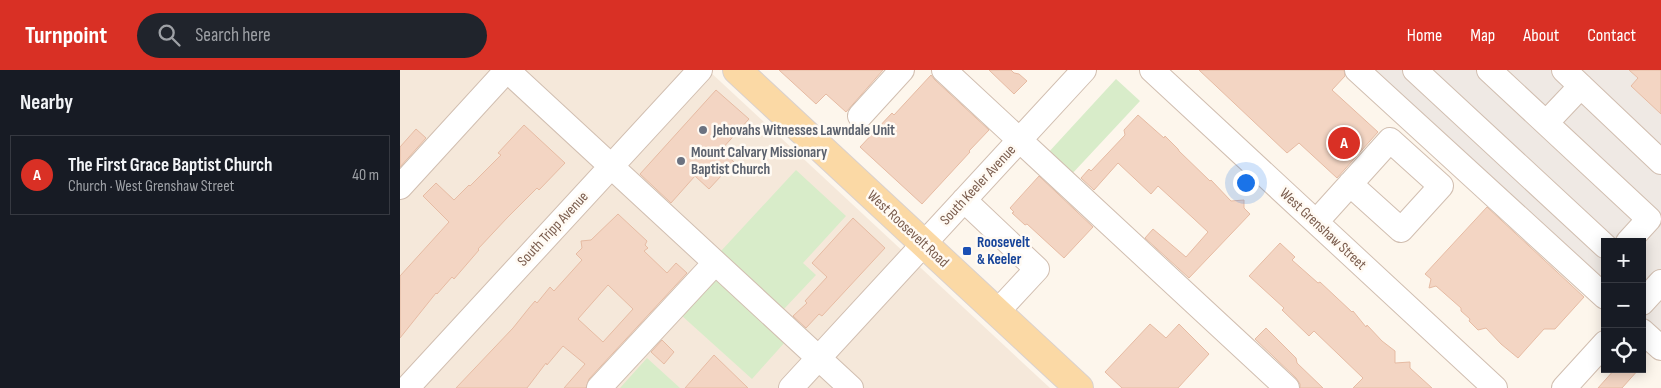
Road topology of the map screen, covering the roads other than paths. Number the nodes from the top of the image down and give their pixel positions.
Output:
1 (507, 70) edge
2 (700, 70) edge
3 (737, 70) edge
4 (902, 70) edge
5 (944, 70) edge
6 (1084, 70) edge
7 (1152, 70) edge
8 (1357, 70) edge
9 (1415, 70) edge
10 (1489, 70) edge
11 (1564, 70) edge
12 (1581, 86) junction
13 (860, 116) dead end
14 (1546, 123) junction
15 (1020, 140) junction
16 (1661, 162) edge
17 (611, 166) junction
18 (1350, 184) dead end
19 (400, 187) edge
20 (964, 200) junction
21 (1316, 222) junction
22 (1632, 238) edge
23 (1601, 242) edge
24 (924, 244) junction
25 (715, 263) junction
26 (1661, 282) edge
27 (1601, 292) edge
28 (1646, 299) edge
29 (997, 312) junction
30 (1646, 335) edge
31 (1601, 347) edge
32 (1661, 348) edge
33 (818, 358) junction
34 (407, 388) edge
35 (599, 388) edge
36 (791, 388) edge
37 (851, 388) edge
38 (1079, 388) edge
39 (1287, 388) edge
40 (1494, 388) edge
41 (1564, 388) edge

1 - 17 street
1 - 19 street
2 - 17 street, South Tripp Avenue
3 - 24 main road, West Roosevelt Road
4 - 13 street
5 - 15 street
6 - 15 street, South Keeler Avenue
7 - 21 street, West Grenshaw Street
8 - 27 street
9 - 23 street
10 - 14 street
11 - 12 street
12 - 14 street
12 - 16 street
14 - 22 street
15 - 20 street, South Keeler Avenue
15 - 39 street
17 - 25 street
17 - 34 street, South Tripp Avenue
18 - 21 street
20 - 24 street, South Keeler Avenue
20 - 29 street
21 - 40 street, West Grenshaw Street
24 - 29 main road, West Roosevelt Road
24 - 33 street, South Keeler Avenue
25 - 33 street
25 - 35 street
26 - 28 street
29 - 38 main road, West Roosevelt Road
30 - 32 street
31 - 41 street
33 - 36 street, South Keeler Avenue
33 - 37 street

